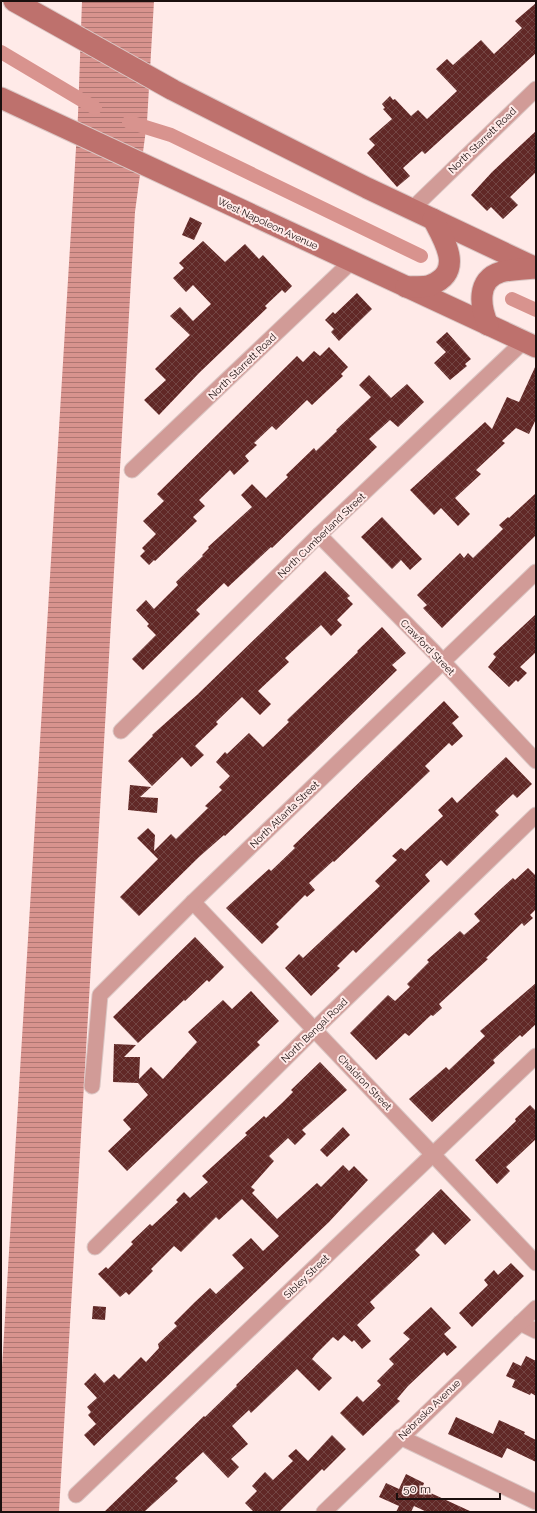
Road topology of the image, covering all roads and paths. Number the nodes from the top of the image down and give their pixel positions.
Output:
1 (14, 1) edge
2 (536, 89) edge
3 (1, 98) edge
4 (412, 209) junction
5 (433, 219) junction
6 (351, 262) junction
7 (536, 268) edge
8 (405, 286) junction
9 (488, 325) junction
10 (530, 344) edge
11 (132, 470) dead end
12 (319, 535) junction
13 (536, 572) edge
14 (443, 662) junction
15 (121, 731) dead end
16 (536, 761) edge
17 (536, 815) edge
18 (193, 902) junction
19 (315, 1029) junction
20 (536, 1056) edge
21 (92, 1086) dead end
22 (434, 1154) junction
23 (95, 1247) dead end
24 (536, 1263) edge
25 (536, 1308) edge
26 (520, 1323) junction
27 (536, 1331) edge
28 (400, 1437) junction
29 (76, 1495) dead end
30 (536, 1502) edge
31 (324, 1512) edge

1 - 4 main road
2 - 4 street, North Starrett Road
3 - 6 main road, West Napoleon Avenue
4 - 5 main road
5 - 7 main road
5 - 8 main road
6 - 8 main road, West Napoleon Avenue
6 - 11 street, North Starrett Road
7 - 9 main road
8 - 9 main road, West Napoleon Avenue
9 - 10 main road, West Napoleon Avenue
10 - 12 street, North Cumberland Street
12 - 14 street, Crawford Street
12 - 15 street, North Cumberland Street
13 - 14 street, North Atlanta Street
14 - 16 street, Crawford Street
14 - 18 street, North Atlanta Street
17 - 19 street, North Bengal Road
18 - 19 street, Chaldron Street
18 - 21 street, North Atlanta Street
19 - 22 street, Chaldron Street
19 - 23 street, North Bengal Road
20 - 22 street, Sibley Street
22 - 24 street, Chaldron Street
22 - 29 street, Sibley Street
25 - 26 street, Nebraska Avenue
26 - 27 street
26 - 28 street, Nebraska Avenue
28 - 30 street
28 - 31 street, Nebraska Avenue

